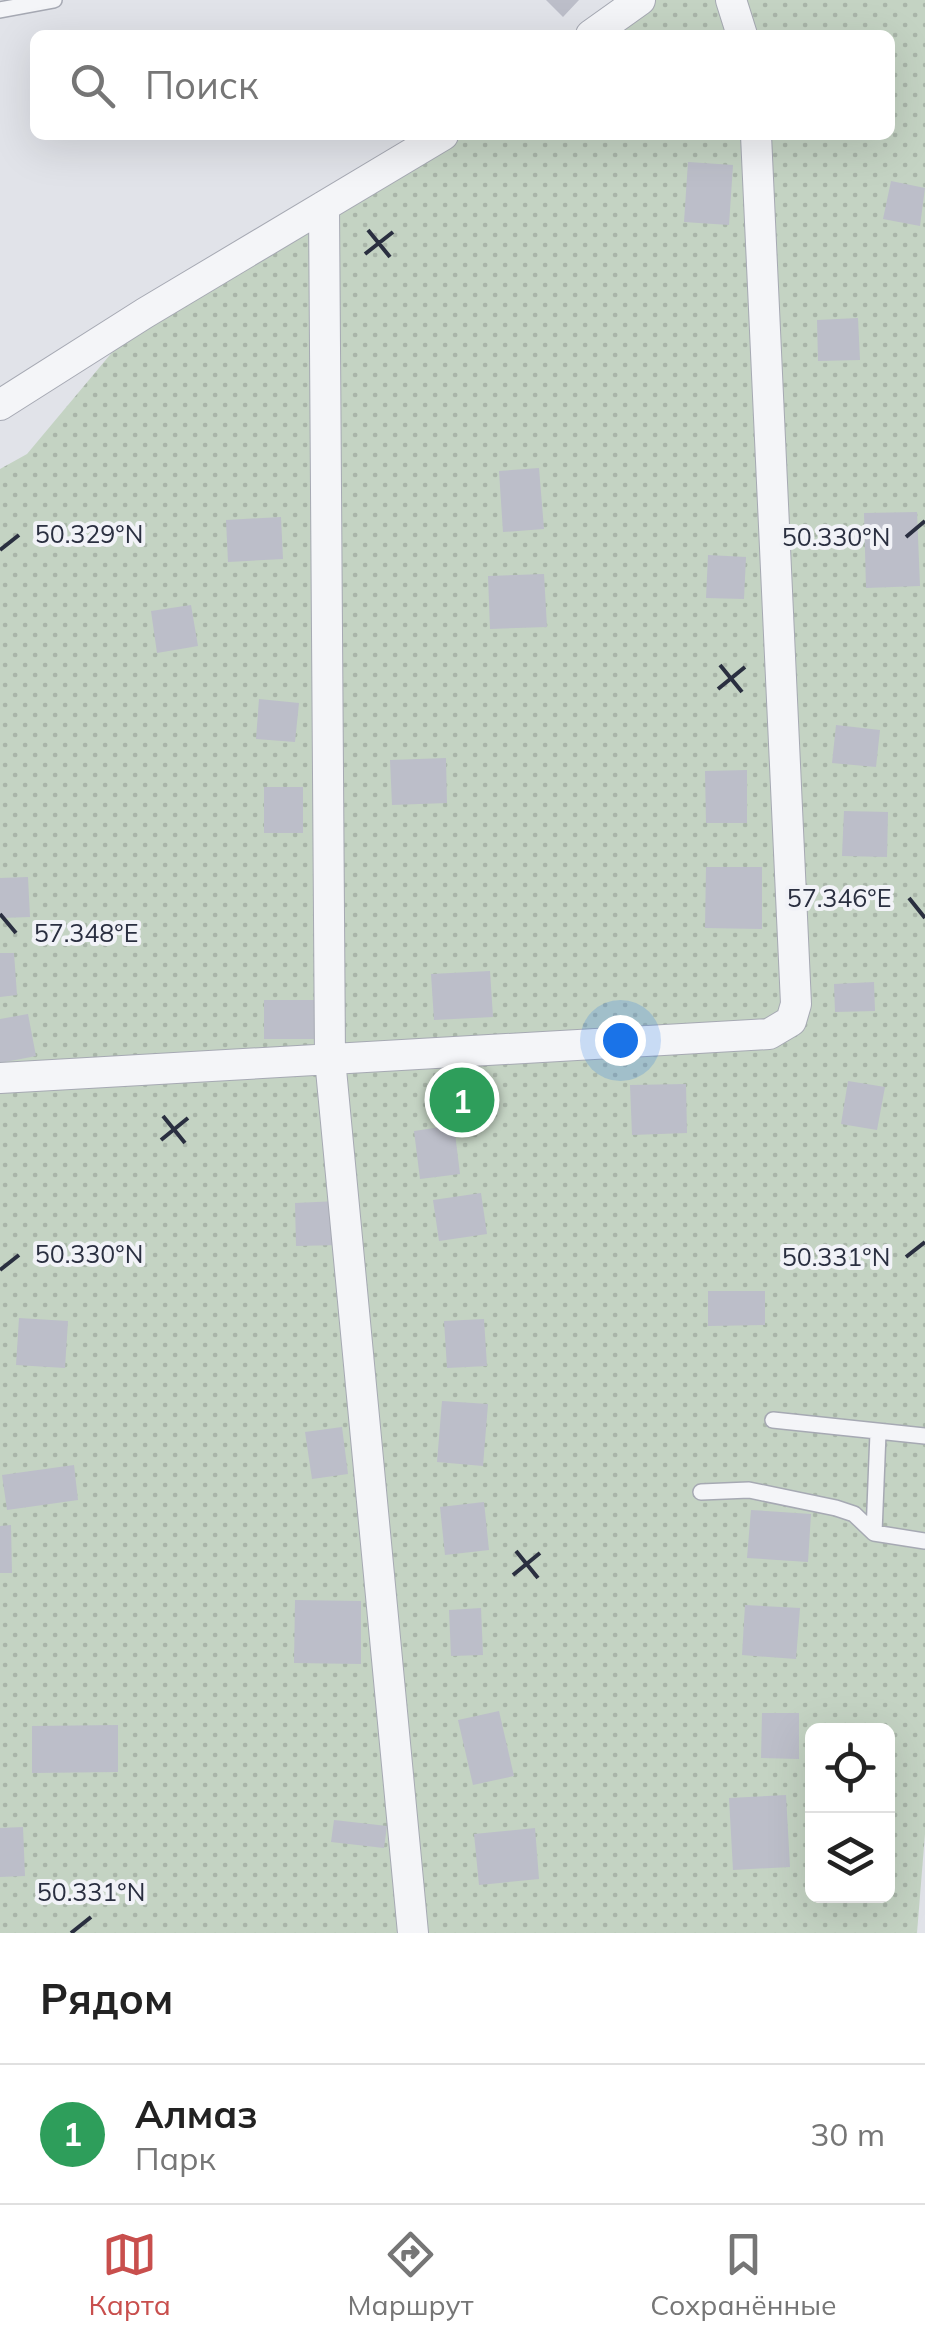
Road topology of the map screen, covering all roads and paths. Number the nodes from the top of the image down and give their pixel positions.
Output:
1 (54, 0) edge
2 (640, 0) edge
3 (732, 0) edge
4 (0, 10) edge
5 (598, 30) edge
6 (741, 30) edge
7 (436, 140) edge
8 (756, 140) edge
9 (324, 206) junction
10 (0, 405) edge
11 (330, 1058) junction
12 (0, 1078) edge
13 (772, 1420) dead end
14 (878, 1433) junction
15 (925, 1436) edge
16 (701, 1492) dead end
17 (874, 1533) junction
18 (925, 1541) edge
19 (413, 1933) edge

1 - 4 lane
2 - 5 street
3 - 6 street
7 - 9 street
8 - 11 street
9 - 10 street
9 - 11 street
11 - 12 street
11 - 19 street
13 - 14 lane
14 - 15 lane
14 - 17 lane
16 - 17 lane
17 - 18 lane

